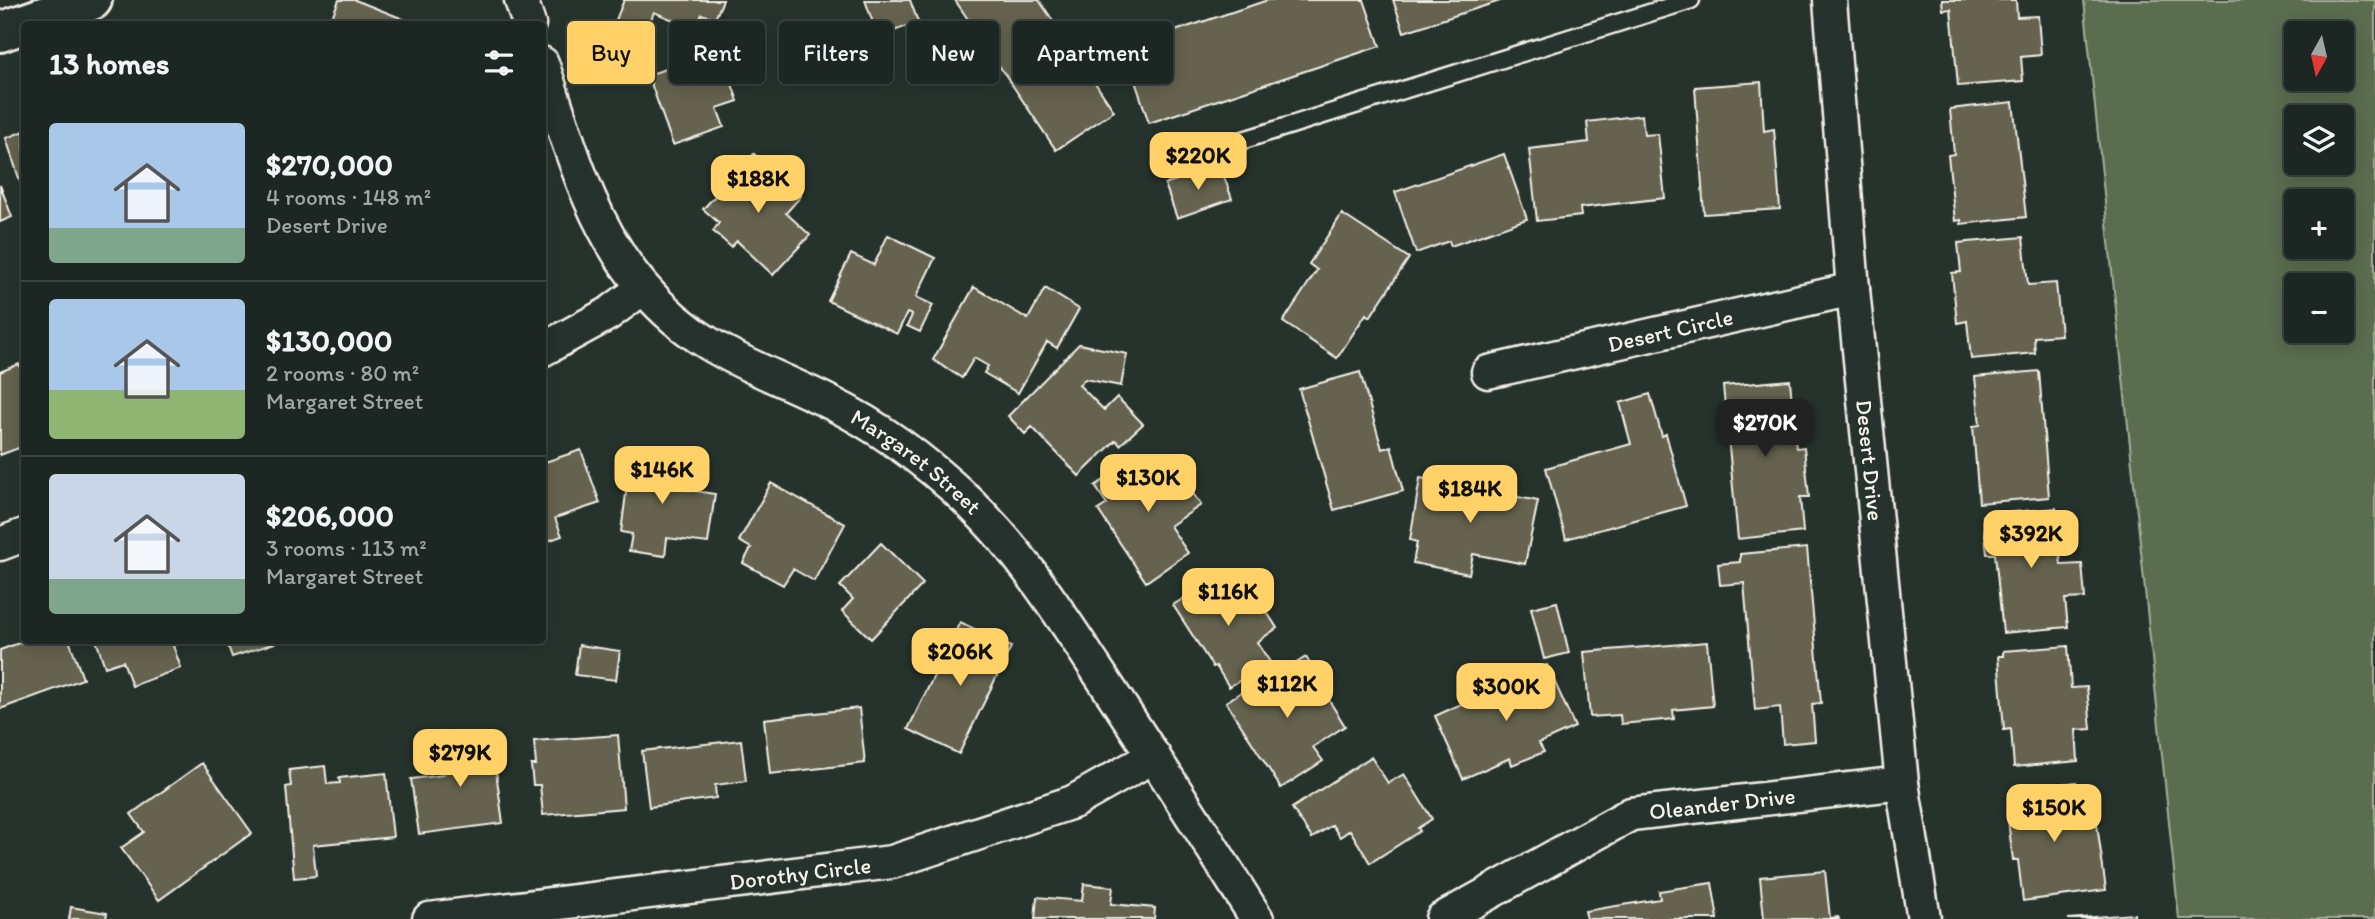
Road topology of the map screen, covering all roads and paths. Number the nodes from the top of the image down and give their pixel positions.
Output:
1 (92, 0) edge
2 (521, 0) edge
3 (1691, 0) edge
4 (1830, 0) edge
5 (32, 21) edge
6 (528, 21) edge
7 (21, 25) edge
8 (0, 32) edge
9 (546, 75) edge
10 (1170, 163) dead end
11 (643, 288) junction
12 (1853, 289) junction
13 (546, 348) edge
14 (1488, 372) dead end
15 (21, 536) edge
16 (0, 544) edge
17 (1154, 756) junction
18 (1902, 783) junction
19 (429, 919) edge
20 (1257, 919) edge
21 (1442, 919) edge
22 (1924, 919) edge

1 - 5 street
2 - 6 street
3 - 10 lane
4 - 12 street, Desert Drive
7 - 8 street
9 - 11 street, Margaret Street
11 - 13 street
11 - 17 street, Margaret Street
12 - 14 street, Desert Circle
12 - 18 street, Desert Drive
15 - 16 street
17 - 19 street, Dorothy Circle
17 - 20 street, Margaret Street
18 - 21 street, Oleander Drive
18 - 22 street, Desert Drive

